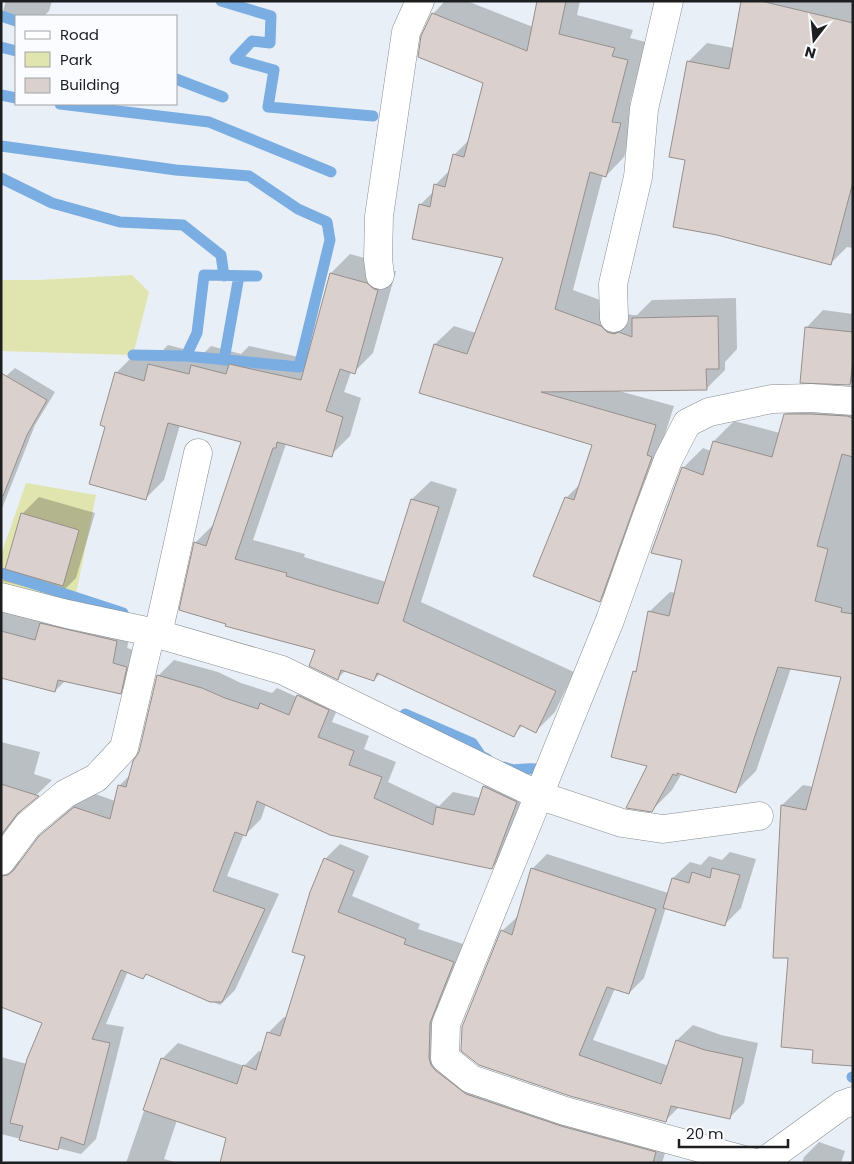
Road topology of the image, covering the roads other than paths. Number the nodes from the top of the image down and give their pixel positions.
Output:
1 (420, 1) edge
2 (670, 1) edge
3 (380, 275) dead end
4 (614, 318) dead end
5 (853, 401) edge
6 (198, 453) dead end
7 (1, 597) edge
8 (155, 633) junction
9 (538, 795) junction
10 (760, 816) dead end
11 (1, 862) edge
12 (853, 1101) edge
13 (755, 1163) edge
14 (762, 1163) edge

1 - 3 street
2 - 4 street
5 - 9 street
6 - 8 street
7 - 8 street
8 - 9 street
8 - 11 street
9 - 10 street
9 - 13 street
12 - 14 street

